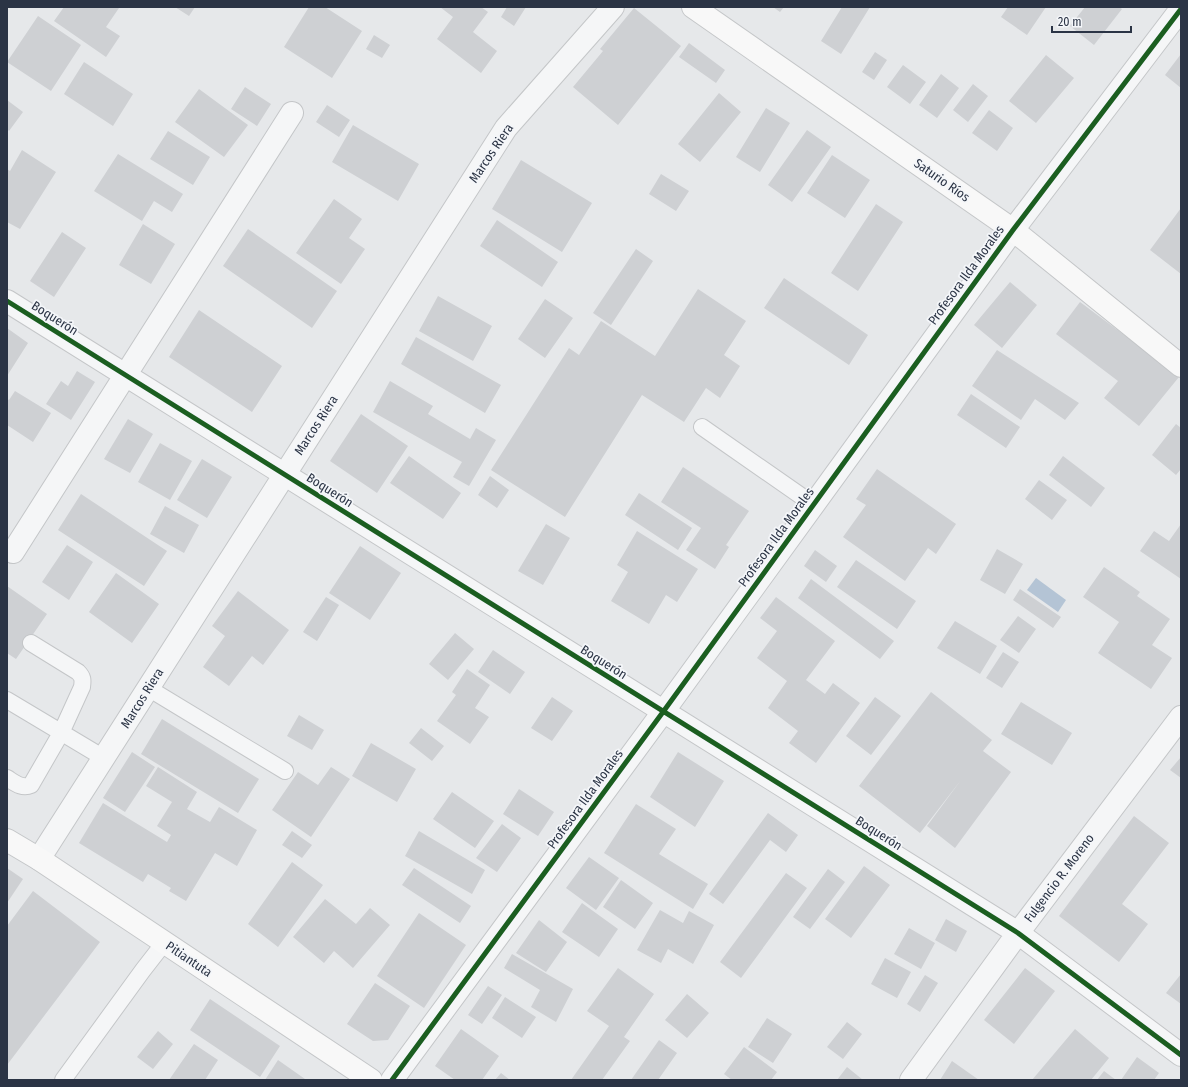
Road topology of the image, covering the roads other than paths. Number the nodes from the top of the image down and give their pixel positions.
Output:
1 (613, 7) edge
2 (693, 7) edge
3 (1181, 9) edge
4 (292, 113) dead end
5 (1013, 230) junction
6 (7, 300) edge
7 (1181, 366) edge
8 (126, 375) junction
9 (702, 427) dead end
10 (284, 474) junction
11 (814, 504) junction
12 (13, 552) dead end
13 (31, 642) dead end
14 (148, 688) junction
15 (7, 700) edge
16 (663, 712) junction
17 (1181, 717) edge
18 (61, 733) junction
19 (104, 758) junction
20 (284, 771) dead end
21 (7, 778) edge
22 (7, 840) edge
23 (39, 859) junction
24 (1018, 933) junction
25 (164, 943) junction
26 (1181, 1055) edge
27 (63, 1080) edge
28 (371, 1080) edge
29 (392, 1080) edge
30 (911, 1080) edge

1 - 10 street, Marcos Riera
2 - 5 street, Saturio Ríos
3 - 5 street, Profesora Ilda Morales
4 - 8 street
5 - 7 street, Saturio Ríos
5 - 11 street, Profesora Ilda Morales
6 - 8 street, Boquerón
8 - 10 street, Boquerón
8 - 12 street
9 - 11 lane
10 - 14 street, Marcos Riera
10 - 16 street, Boquerón
11 - 16 street, Profesora Ilda Morales
13 - 18 lane
14 - 19 street, Marcos Riera
14 - 20 lane
15 - 18 lane
16 - 24 street, Boquerón
16 - 29 street, Profesora Ilda Morales
17 - 24 street, Fulgencio R. Moreno
18 - 19 lane
18 - 21 lane
19 - 23 street, Marcos Riera
22 - 23 street, Pitiantuta
23 - 25 street, Pitiantuta
24 - 26 street, Boquerón
24 - 30 street, Fulgencio R. Moreno
25 - 27 lane
25 - 28 street, Pitiantuta

